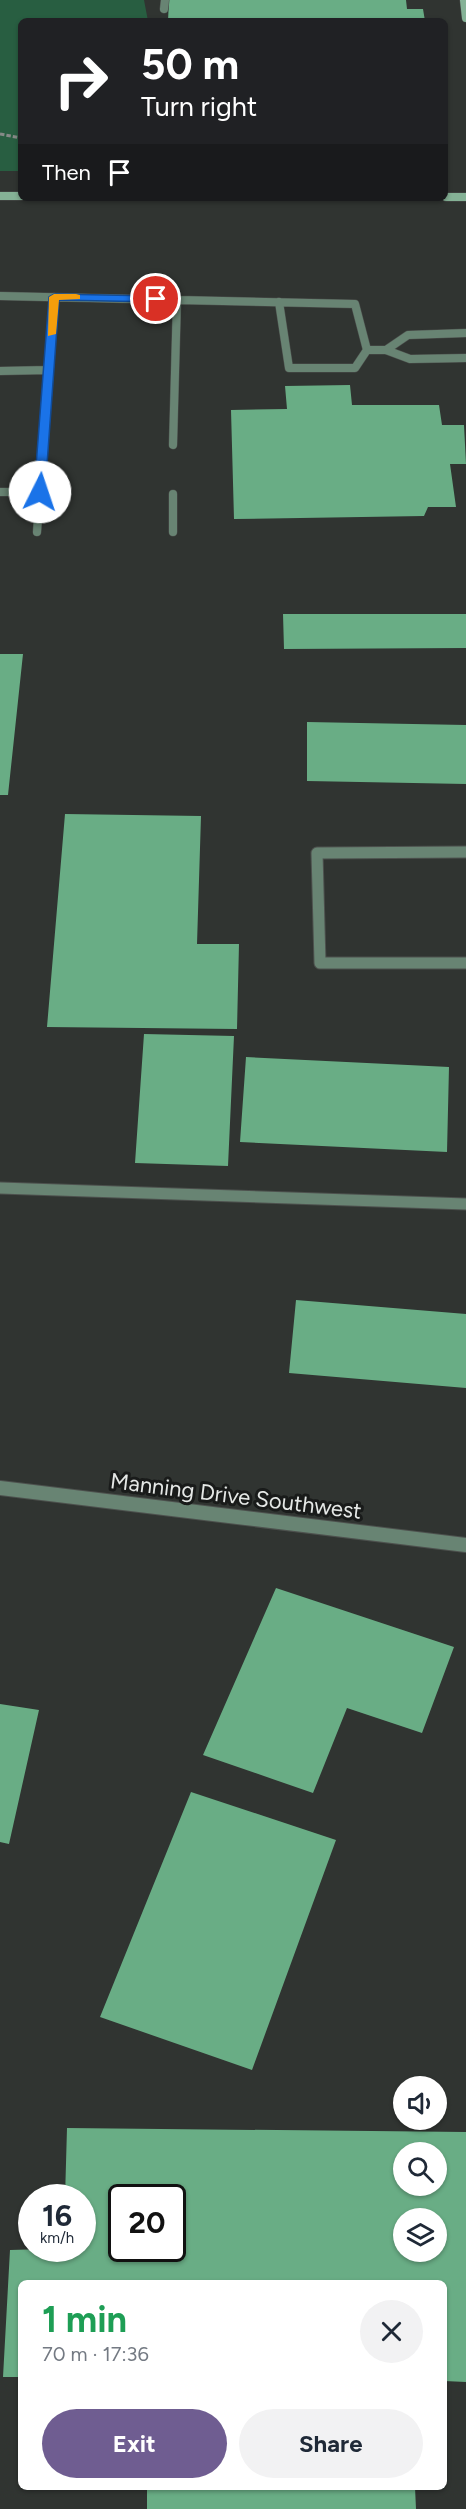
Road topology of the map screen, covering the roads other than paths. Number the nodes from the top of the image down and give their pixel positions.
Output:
1 (165, 0) edge
2 (464, 0) edge
3 (165, 9) dead end
4 (466, 18) edge
5 (0, 196) edge
6 (18, 196) edge
7 (448, 197) edge
8 (466, 197) edge
9 (0, 296) edge
10 (54, 297) junction
11 (177, 299) junction
12 (279, 302) junction
13 (466, 333) edge
14 (368, 350) junction
15 (386, 350) junction
16 (466, 358) edge
17 (48, 370) junction
18 (0, 371) edge
19 (173, 445) dead end
20 (0, 492) edge
21 (40, 492) junction
22 (173, 494) dead end
23 (37, 532) dead end
24 (173, 532) dead end
25 (466, 852) edge
26 (466, 963) edge
27 (0, 1188) edge
28 (466, 1204) edge
29 (0, 1488) edge
30 (466, 1545) edge

1 - 3 street
2 - 4 street
5 - 6 street
7 - 8 street
9 - 10 street
10 - 11 street
10 - 17 street
11 - 12 street
11 - 19 street
12 - 14 street
12 - 14 street
13 - 15 street
14 - 15 street
15 - 16 street
17 - 18 street
17 - 21 street
20 - 21 street
21 - 23 street
22 - 24 street
25 - 26 street
27 - 28 street
29 - 30 street, Manning Drive Southwest

